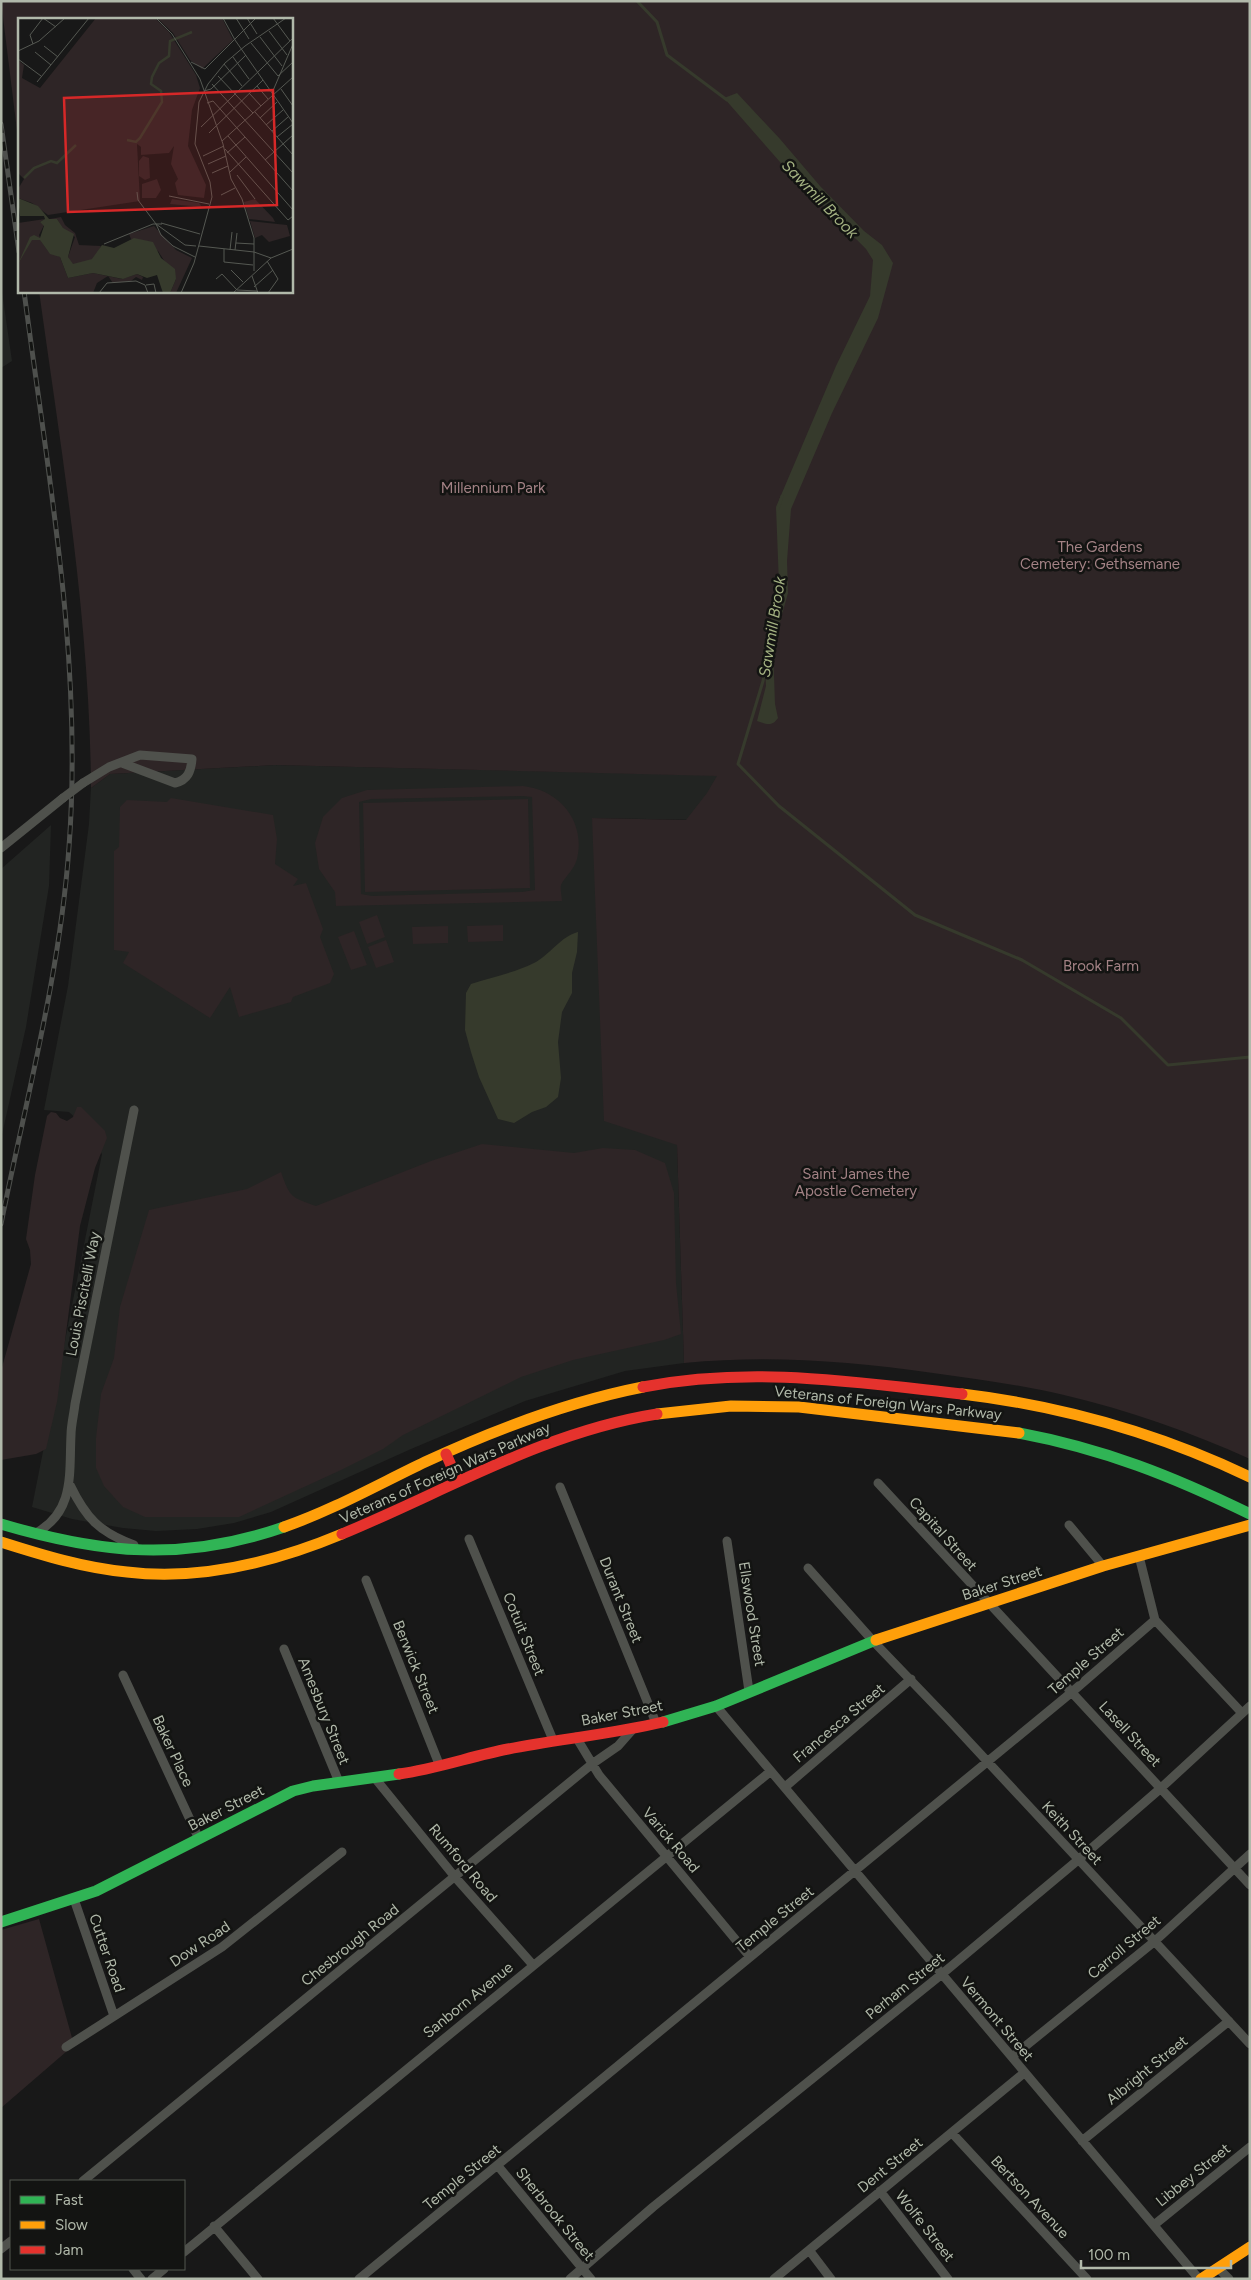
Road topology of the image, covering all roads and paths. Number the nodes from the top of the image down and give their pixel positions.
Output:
1 (122, 763) junction
2 (1, 848) edge
3 (134, 1110) dead end
4 (446, 1454) junction
5 (1250, 1477) edge
6 (458, 1481) junction
7 (878, 1483) dead end
8 (70, 1485) junction
9 (560, 1487) dead end
10 (1250, 1514) edge
11 (1, 1524) edge
12 (1069, 1525) dead end
13 (1250, 1525) edge
14 (33, 1534) junction
15 (469, 1539) dead end
16 (727, 1541) dead end
17 (1, 1542) edge
18 (151, 1551) junction
19 (1139, 1556) junction
20 (1102, 1566) junction
21 (808, 1568) dead end
22 (366, 1580) dead end
23 (988, 1604) junction
24 (1155, 1620) junction
25 (873, 1641) junction
26 (284, 1649) dead end
27 (123, 1674) dead end
28 (911, 1679) junction
29 (749, 1691) junction
30 (1072, 1692) junction
31 (716, 1706) junction
32 (1250, 1706) edge
33 (1242, 1713) junction
34 (656, 1723) junction
35 (633, 1728) junction
36 (576, 1737) junction
37 (553, 1740) junction
38 (988, 1762) junction
39 (439, 1764) junction
40 (592, 1764) junction
41 (771, 1771) junction
42 (374, 1777) junction
43 (338, 1782) junction
44 (785, 1787) junction
45 (1161, 1788) junction
46 (199, 1838) junction
47 (342, 1852) dead end
48 (1250, 1854) edge
49 (668, 1857) junction
50 (1078, 1860) junction
51 (1234, 1868) junction
52 (854, 1872) junction
53 (455, 1877) junction
54 (1250, 1885) edge
55 (74, 1899) junction
56 (1, 1922) edge
57 (1155, 1941) junction
58 (750, 1957) junction
59 (533, 1965) junction
60 (942, 1974) junction
61 (114, 2016) junction
62 (1229, 2022) junction
63 (1250, 2044) edge
64 (66, 2047) dead end
65 (1012, 2057) junction
66 (1024, 2073) junction
67 (952, 2133) junction
68 (1082, 2141) junction
69 (1250, 2147) edge
70 (498, 2166) junction
71 (85, 2180) edge
72 (880, 2191) junction
73 (1154, 2225) junction
74 (214, 2226) junction
75 (1250, 2247) edge
76 (809, 2250) junction
77 (185, 2251) edge
78 (582, 2268) junction
79 (1218, 2268) junction
80 (163, 2270) edge
81 (152, 2279) edge
82 (258, 2279) edge
83 (359, 2279) edge
84 (570, 2279) edge
85 (591, 2279) edge
86 (774, 2279) edge
87 (831, 2279) edge
88 (948, 2279) edge
89 (1087, 2279) edge
90 (1200, 2279) edge
91 (1229, 2279) edge

1 - 1 street
1 - 2 street, bridge
3 - 8 street, Louis Piscitelli Way
4 - 5 main road, Veterans of Foreign Wars Parkway
4 - 6 main road
4 - 18 main road, Veterans of Foreign Wars Parkway
6 - 10 main road, Veterans of Foreign Wars Parkway
6 - 17 main road, Veterans of Foreign Wars Parkway
7 - 23 street, Capital Street
8 - 14 street, Louis Piscitelli Way
8 - 18 street, Louis Piscitelli Way
9 - 34 street, Durant Street
11 - 14 main road, Veterans of Foreign Wars Parkway
12 - 20 street
13 - 19 main road, Baker Street
14 - 18 main road, Veterans of Foreign Wars Parkway
15 - 37 street, Cotuit Street
16 - 29 street, Ellswood Street
19 - 20 main road, Baker Street
19 - 24 street
20 - 23 main road, Baker Street
21 - 25 street, Keith Street
22 - 39 street, Berwick Street
23 - 25 main road, Baker Street
23 - 30 street, Lasell Street
24 - 30 street, Temple Street
24 - 33 street
25 - 28 street, Keith Street
25 - 29 main road, Baker Street
26 - 43 street, Amesbury Street
27 - 46 street, Baker Place
28 - 38 street, Keith Street
28 - 44 street, Francesca Street
29 - 31 main road, Baker Street
30 - 38 street, Temple Street
30 - 45 street, Lasell Street
31 - 34 main road, Baker Street
31 - 41 street, Vermont Street
32 - 33 street, Perham Street
33 - 45 street, Perham Street
34 - 35 main road, Baker Street
35 - 36 main road, Baker Street
35 - 40 street, Chesbrough Road
36 - 37 main road, Baker Street
36 - 40 street, Varick Road
37 - 39 main road, Baker Street
38 - 50 street, Keith Street
38 - 52 street, Temple Street
39 - 42 main road, Baker Street
40 - 49 street, Varick Road
40 - 53 street, Chesbrough Road
41 - 44 street, Vermont Street
41 - 49 street, Sanborn Avenue
42 - 43 main road, Baker Street
42 - 53 street, Rumford Road
43 - 46 main road, Baker Street
44 - 52 street, Vermont Street
45 - 50 street, Perham Street
45 - 51 street, Lasell Street
46 - 55 main road, Baker Street
47 - 61 street, Dow Road
48 - 51 street, Carroll Street
49 - 58 street, Varick Road
49 - 59 street, Sanborn Avenue
50 - 57 street, Keith Street
50 - 60 street, Perham Street
51 - 54 street, Lasell Street
51 - 57 street, Carroll Street
52 - 58 street, Temple Street
52 - 60 street, Vermont Street
53 - 59 street, Rumford Road
53 - 71 street, Chesbrough Road
55 - 56 main road, Baker Street
55 - 61 street, Cutter Road
57 - 62 street, Keith Street
57 - 65 street, Carroll Street
58 - 70 street, Temple Street
59 - 74 street, Sanborn Avenue
60 - 65 street, Vermont Street
60 - 78 street, Perham Street
61 - 64 street, Dow Road
62 - 63 street, Keith Street
62 - 68 street, Albright Street
65 - 66 street, Vermont Street
66 - 67 street, Dent Street
66 - 68 street, Vermont Street
67 - 72 street, Dent Street
67 - 89 street, Bertson Avenue
68 - 73 street, Vermont Street
69 - 73 street, Libbey Street
70 - 78 street, Sherbrook Street
70 - 83 street, Temple Street
72 - 76 street, Dent Street
72 - 88 street, Wolfe Street
73 - 90 street, Vermont Street
74 - 77 street, Sanborn Avenue
74 - 82 street
75 - 79 main road
76 - 86 street, Dent Street
76 - 87 street
78 - 84 street, Perham Street
78 - 85 street, Sherbrook Street
79 - 90 main road
79 - 91 street
80 - 81 street

